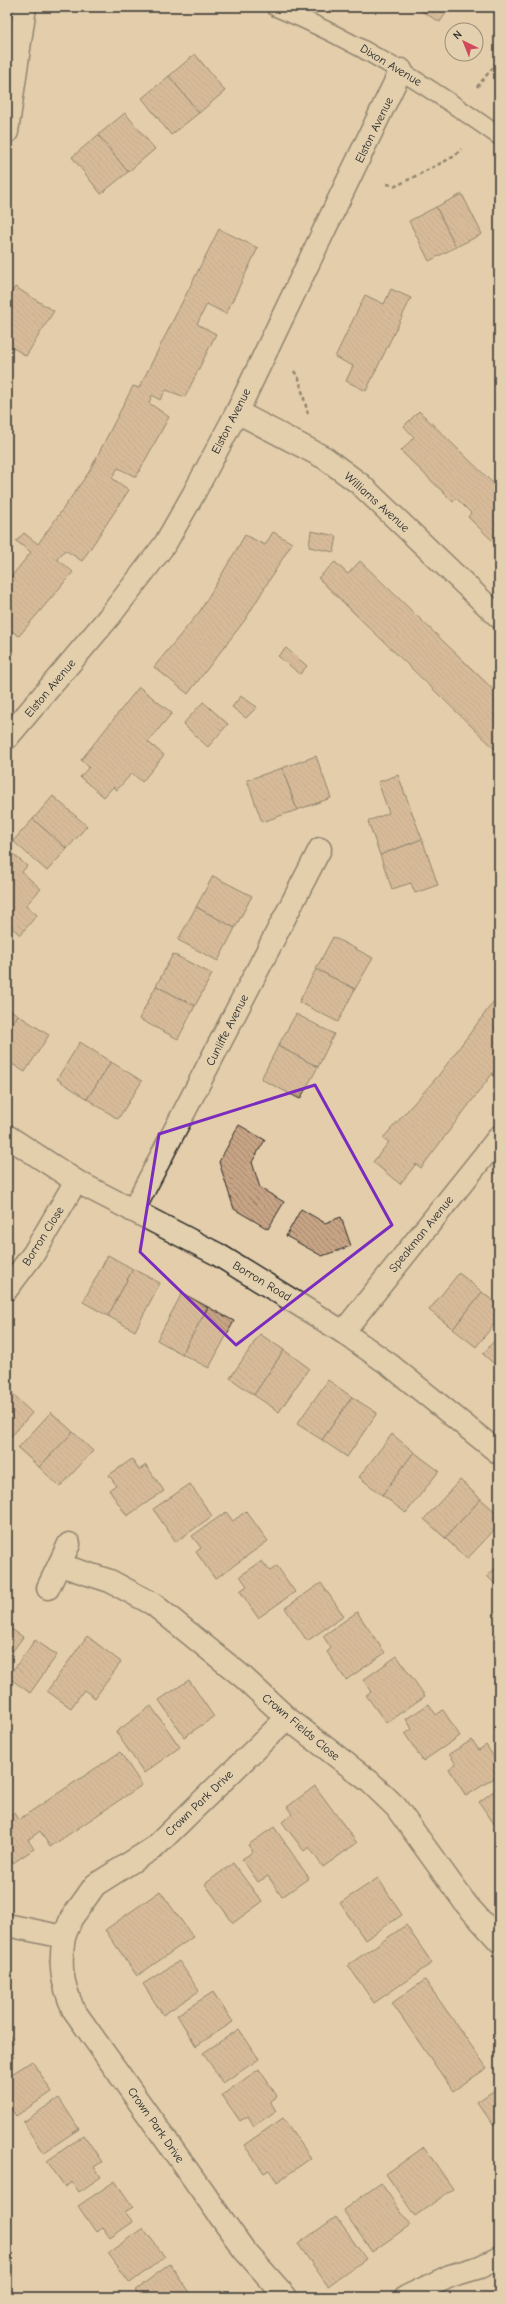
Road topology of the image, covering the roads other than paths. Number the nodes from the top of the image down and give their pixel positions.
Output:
1 (25, 7) edge
2 (275, 7) edge
3 (401, 70) junction
4 (7, 132) edge
5 (499, 136) edge
6 (237, 412) junction
7 (499, 617) edge
8 (7, 738) edge
9 (320, 848) dead end
10 (7, 1136) edge
11 (499, 1137) edge
12 (76, 1182) junction
13 (133, 1211) junction
14 (7, 1289) edge
15 (343, 1332) junction
16 (499, 1453) edge
17 (69, 1544) dead end
18 (60, 1565) junction
19 (48, 1588) dead end
20 (287, 1718) junction
21 (7, 1925) edge
22 (64, 1937) junction
23 (499, 1941) edge
24 (499, 2258) edge
25 (286, 2297) edge
26 (406, 2297) edge

1 - 4 street
2 - 3 lane, Dixon Avenue
3 - 5 lane, Dixon Avenue
3 - 6 street, Elston Avenue
6 - 7 street, Williams Avenue
6 - 8 street, Elston Avenue
9 - 13 street, Cunliffe Avenue
10 - 12 street, Borron Road
11 - 15 street, Speakman Avenue
12 - 13 street, Borron Road
12 - 14 street, Borron Close
13 - 15 street, Borron Road
15 - 16 street, Borron Road
17 - 18 street
18 - 19 street
18 - 20 street, Crown Fields Close
20 - 22 street, Crown Park Drive
20 - 23 street, Crown Fields Close
21 - 22 street
22 - 25 street, Crown Park Drive
24 - 26 street

